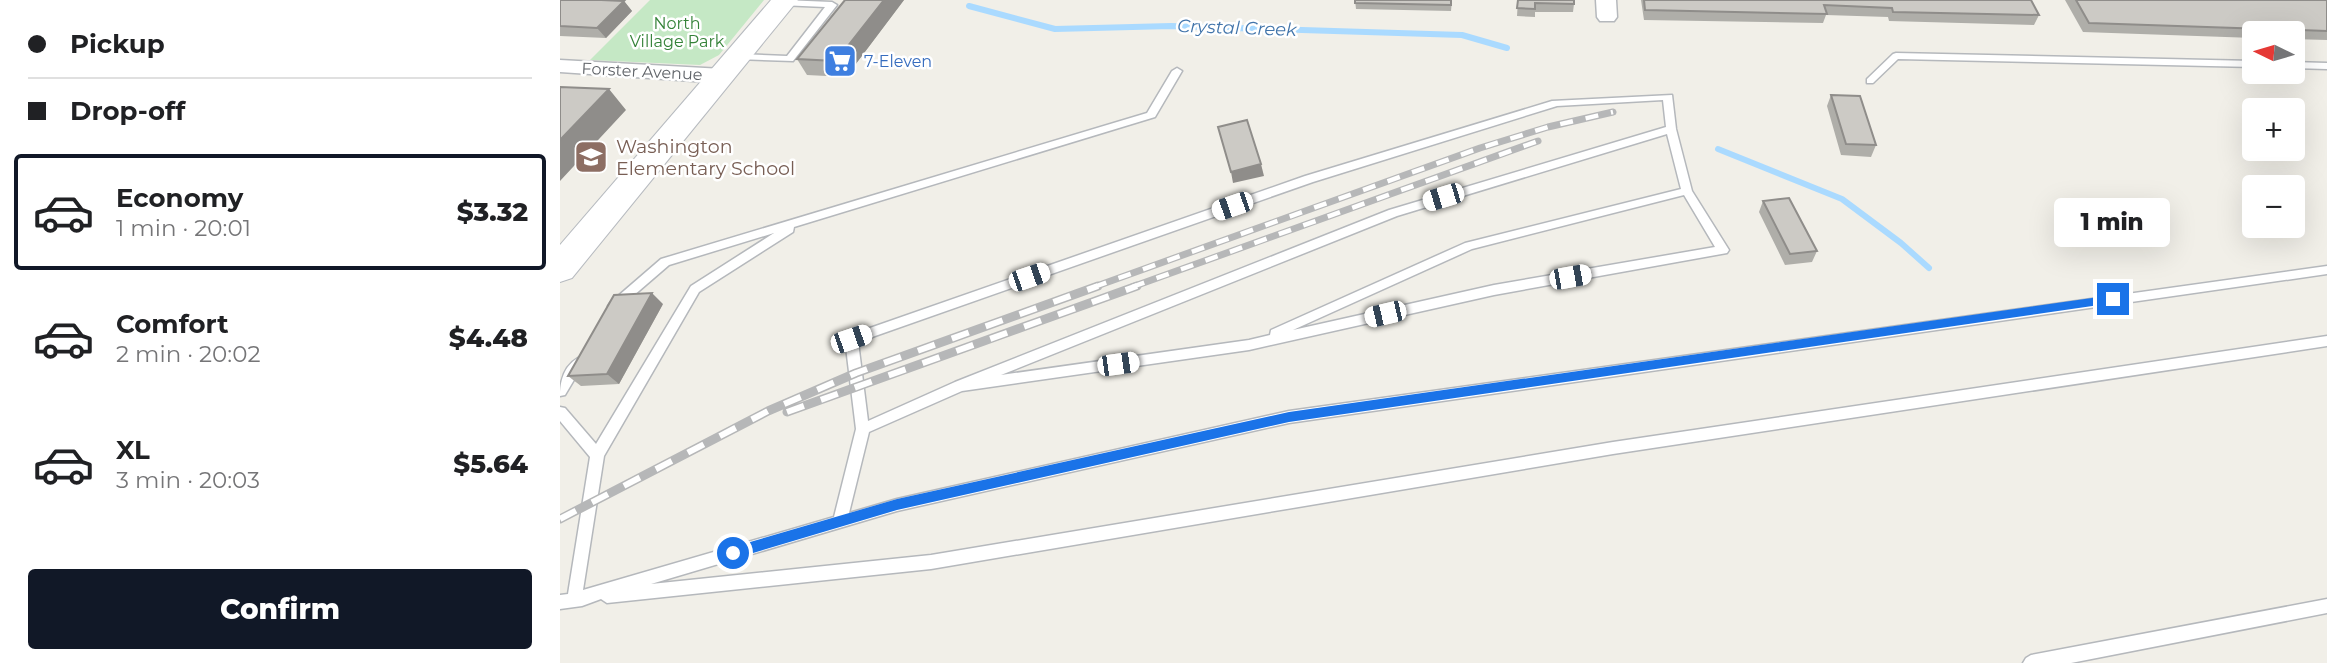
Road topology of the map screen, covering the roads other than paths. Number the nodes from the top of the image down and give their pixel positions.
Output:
1 (784, 1) edge
2 (2242, 64) edge
3 (2305, 65) edge
4 (560, 66) edge
5 (731, 66) junction
6 (2327, 66) edge
7 (1177, 71) dead end
8 (1870, 81) dead end
9 (1671, 129) junction
10 (1687, 191) junction
11 (806, 218) junction
12 (560, 270) edge
13 (2327, 270) edge
14 (609, 314) edge
15 (2327, 341) edge
16 (1249, 345) junction
17 (588, 347) edge
18 (960, 386) junction
19 (560, 391) edge
20 (560, 412) edge
21 (863, 429) junction
22 (597, 455) junction
23 (839, 521) junction
24 (567, 601) edge
25 (2327, 606) edge
26 (2031, 663) edge

1 - 5 main road
1 - 5 lane
2 - 8 lane
3 - 6 lane
4 - 5 street, Forster Avenue
5 - 12 main road
7 - 11 lane
9 - 10 lane
9 - 18 lane
9 - 21 lane
10 - 16 lane
10 - 16 lane
11 - 14 lane
11 - 22 lane
13 - 23 lane
15 - 24 lane
16 - 18 lane
17 - 19 lane
18 - 21 lane
20 - 22 lane
21 - 23 lane
22 - 24 lane
23 - 24 lane
25 - 26 lane

